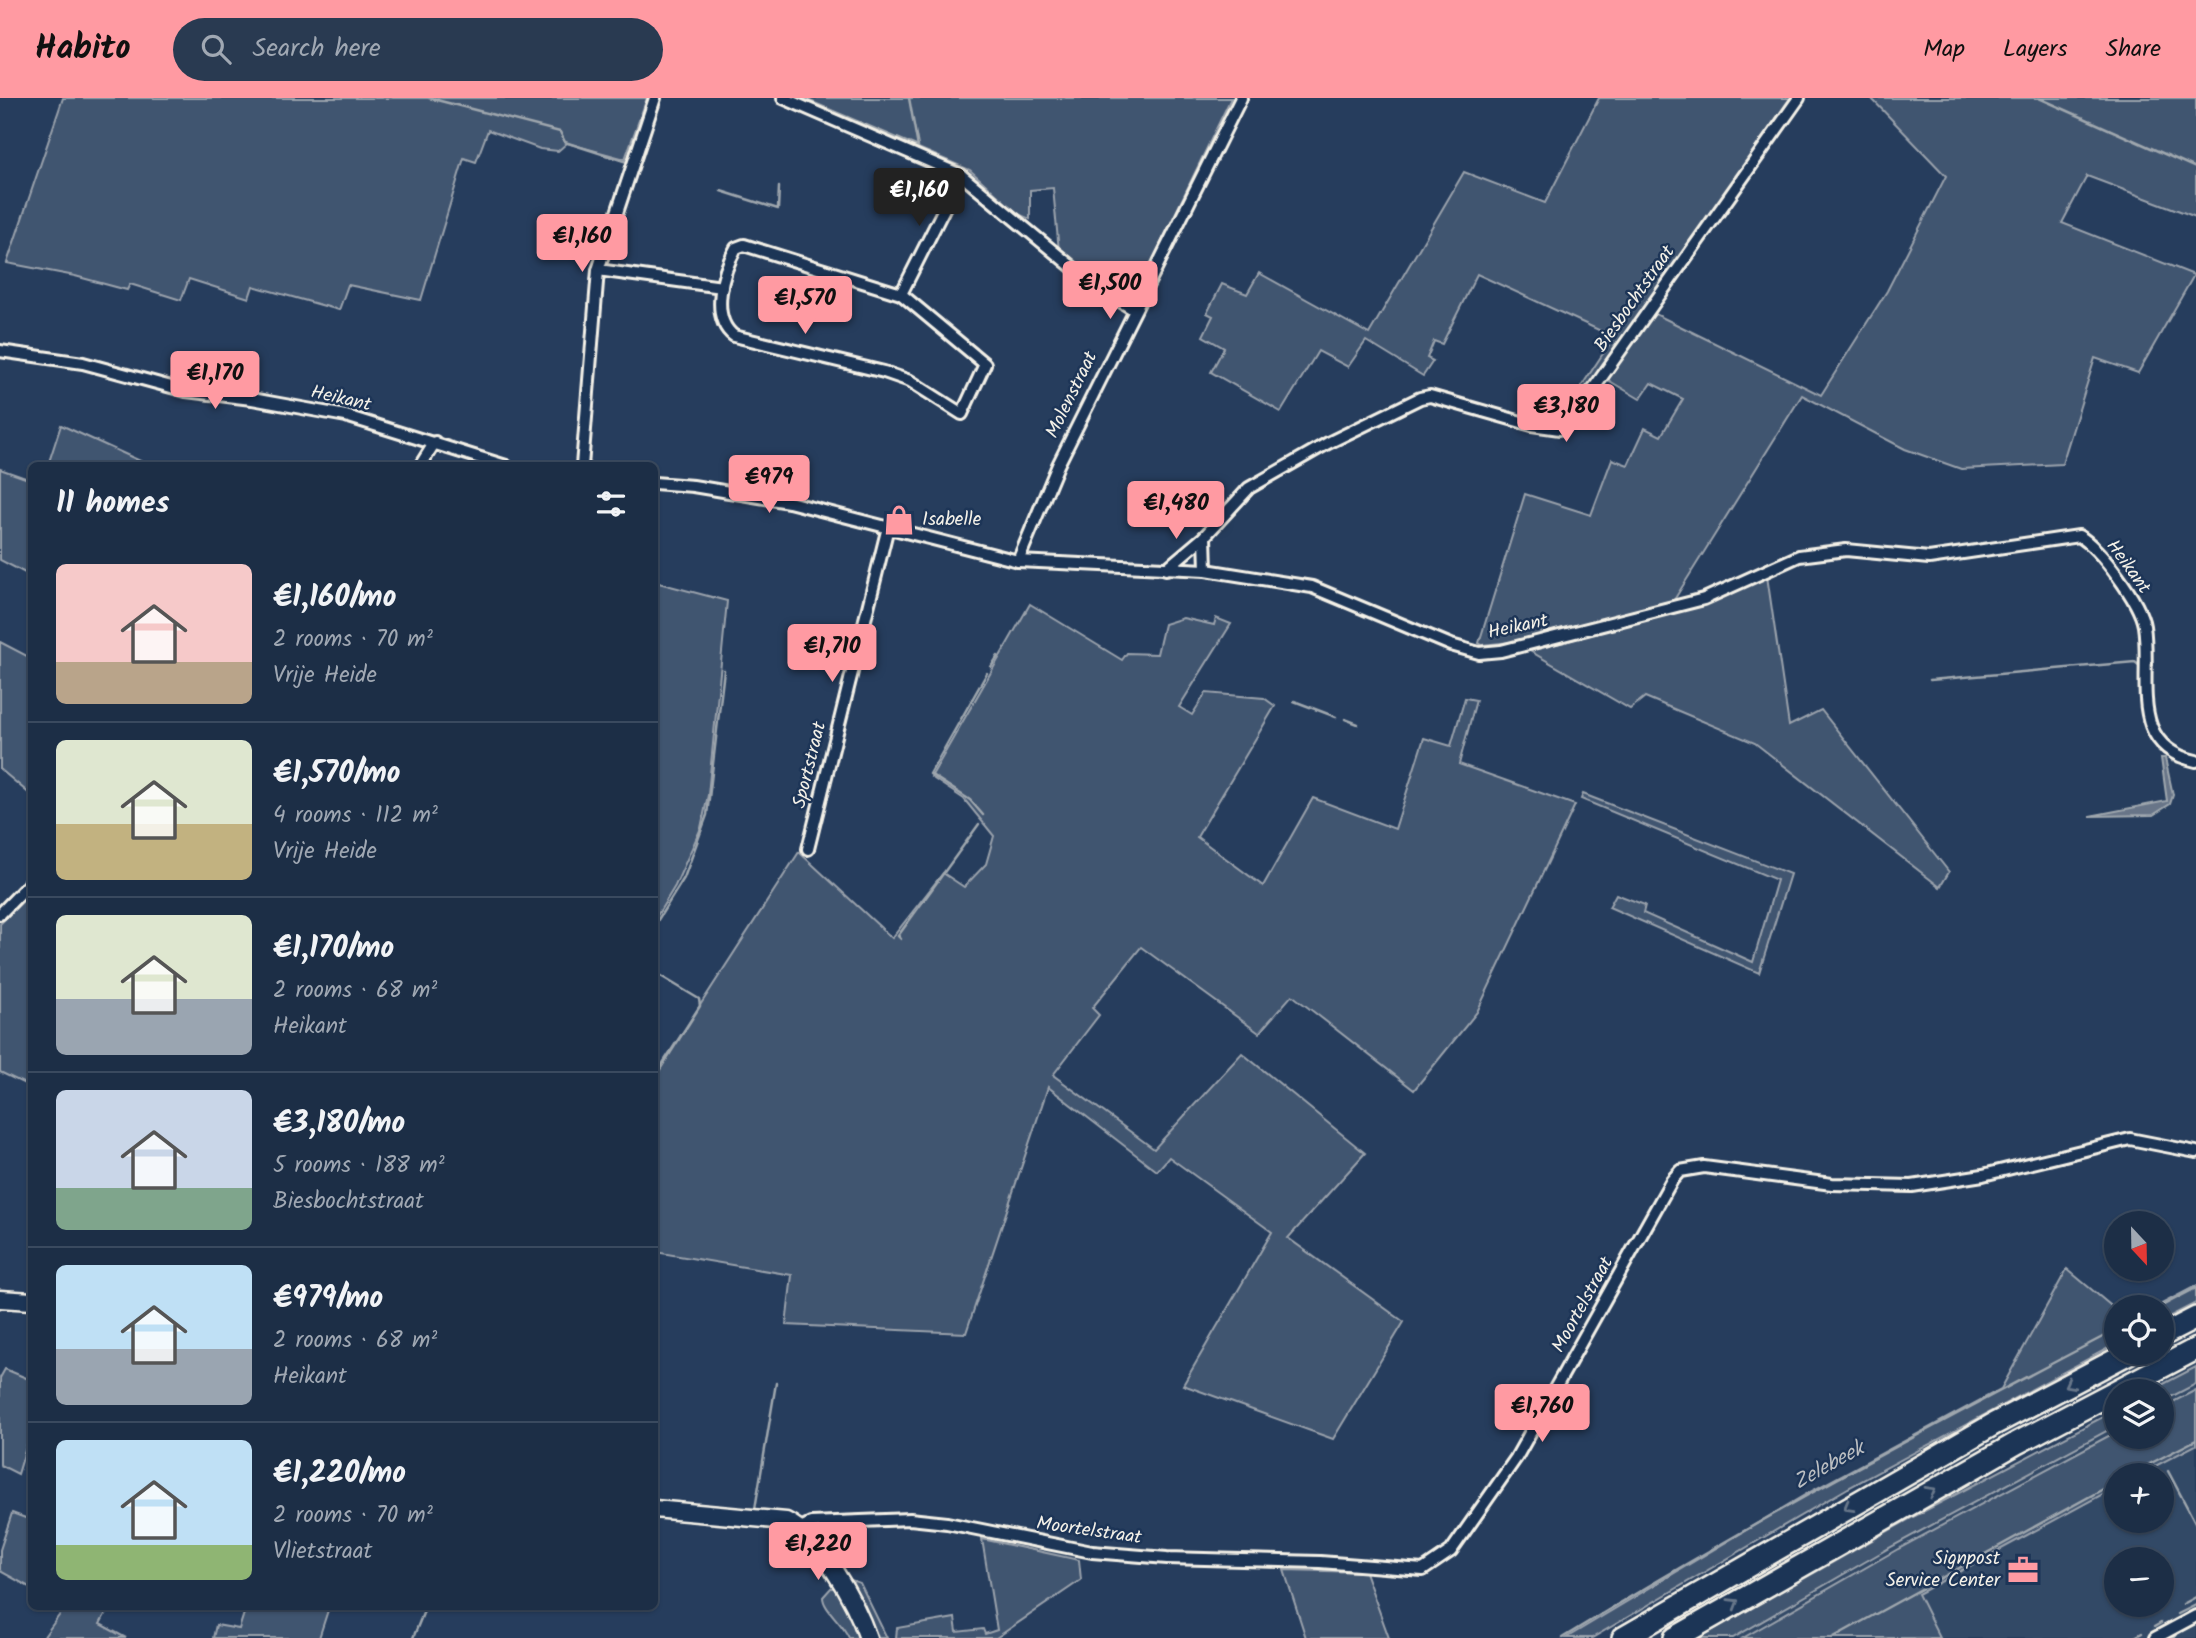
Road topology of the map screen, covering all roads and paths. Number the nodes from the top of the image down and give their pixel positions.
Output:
1 (655, 98) edge
2 (783, 98) edge
3 (1241, 98) edge
4 (1799, 98) edge
5 (961, 175) junction
6 (598, 270) junction
7 (722, 287) junction
8 (901, 294) junction
9 (1133, 309) junction
10 (0, 351) edge
11 (435, 442) junction
12 (422, 462) edge
13 (494, 462) edge
14 (582, 462) edge
15 (658, 483) edge
16 (888, 527) junction
17 (1205, 536) junction
18 (1018, 561) junction
19 (1166, 569) junction
20 (1206, 570) junction
21 (2196, 761) edge
22 (808, 849) dead end
23 (28, 885) edge
24 (0, 914) edge
25 (2196, 1152) edge
26 (0, 1299) edge
27 (28, 1301) edge
28 (2196, 1318) edge
29 (2174, 1329) edge
30 (2196, 1349) edge
31 (2106, 1365) edge
32 (658, 1509) edge
33 (801, 1528) junction
34 (2196, 1616) edge
35 (868, 1638) edge
36 (1623, 1638) edge
37 (1675, 1638) edge
38 (2155, 1638) edge

1 - 6 street
2 - 5 street
3 - 9 street, Molenstraat
4 - 17 street, Biesbochtstraat
5 - 8 street
5 - 9 street
6 - 7 street
6 - 14 street
7 - 8 street
7 - 8 street
9 - 18 street, Molenstraat
10 - 11 street, Heikant
11 - 12 street
11 - 13 street, Heikant
15 - 16 street, Heikant
16 - 18 street, Heikant
16 - 22 street, Sportstraat
17 - 19 street, Biesbochtstraat
17 - 20 street
18 - 19 street, Heikant
19 - 20 street, Heikant
20 - 21 street, Heikant
23 - 24 street
25 - 33 street, Moortelstraat
26 - 27 street
28 - 29 highway
37 -> 30 highway
31 -> 36 highway
32 - 33 street
33 - 35 street
34 - 38 street

